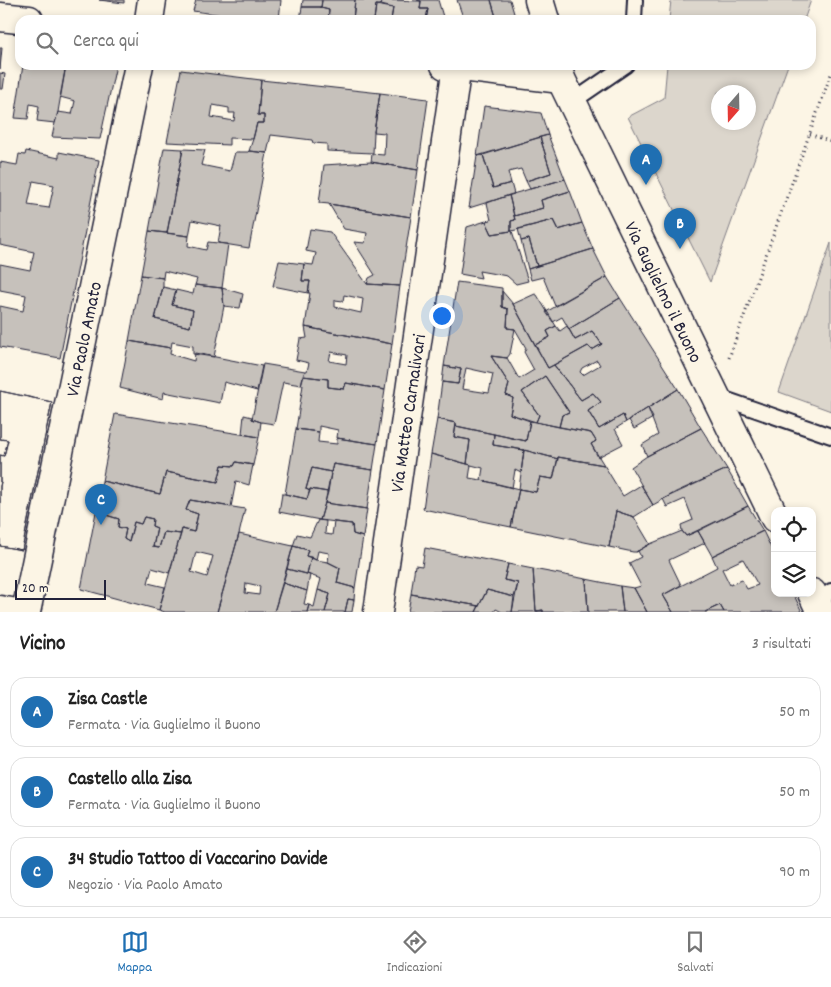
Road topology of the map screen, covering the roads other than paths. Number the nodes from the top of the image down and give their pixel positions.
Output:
1 (152, 0) edge
2 (539, 0) edge
3 (635, 0) edge
4 (149, 15) edge
5 (544, 15) edge
6 (634, 15) edge
7 (0, 17) edge
8 (15, 19) edge
9 (138, 70) edge
10 (450, 70) edge
11 (479, 70) edge
12 (607, 70) edge
13 (563, 82) edge
14 (715, 396) junction
15 (831, 436) edge
16 (771, 510) edge
17 (0, 610) edge
18 (11, 612) edge
19 (26, 612) edge
20 (378, 612) edge

1 - 4 street
2 - 5 street
3 - 6 lane
7 - 8 street
9 - 19 street, Via Paolo Amato
10 - 20 street, Via Matteo Carnalivari
11 - 13 street
12 - 13 lane
13 - 14 street, Via Guglielmo il Buono
14 - 15 lane
14 - 16 street, Via Guglielmo il Buono
17 - 18 street

